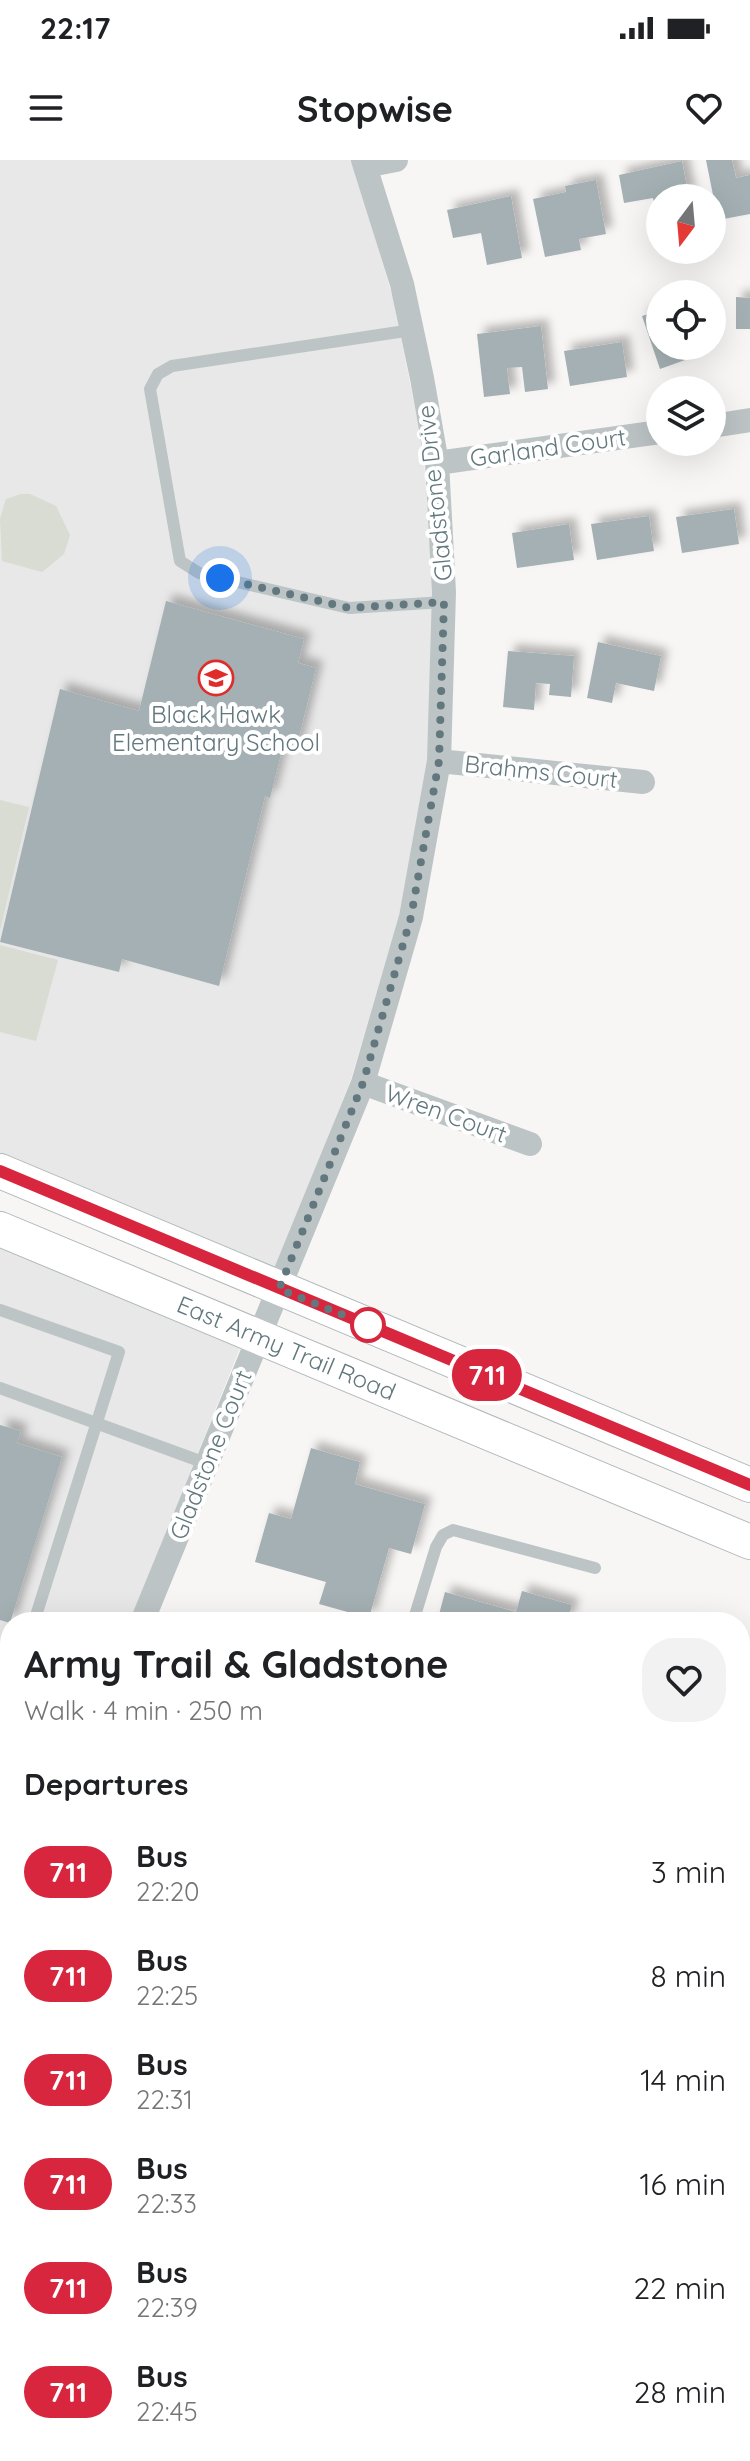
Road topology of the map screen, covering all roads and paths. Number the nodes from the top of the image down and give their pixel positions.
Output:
1 (396, 160) edge
2 (364, 163) edge
3 (412, 330) junction
4 (750, 420) edge
5 (726, 424) edge
6 (646, 434) edge
7 (437, 463) junction
8 (444, 602) junction
9 (439, 761) junction
10 (643, 782) dead end
11 (363, 1083) junction
12 (530, 1144) dead end
13 (0, 1171) edge
14 (0, 1229) edge
15 (279, 1289) junction
16 (0, 1310) edge
17 (260, 1337) junction
18 (0, 1388) edge
19 (97, 1423) junction
20 (208, 1464) junction
21 (750, 1485) edge
22 (750, 1542) edge
23 (595, 1568) dead end
24 (37, 1612) edge
25 (146, 1612) edge
26 (416, 1612) edge

1 - 2 street
2 - 3 street, Gladstone Drive
3 - 7 street, Gladstone Drive
3 - 8 lane
4 - 5 street
6 - 7 street, Garland Court
7 - 8 street, Gladstone Drive
8 - 9 street, Gladstone Drive
9 - 10 street, Brahms Court
9 - 11 street, Gladstone Drive
11 - 12 street, Wren Court
11 - 15 street, Gladstone Drive
13 - 15 main road
14 - 17 main road, East Army Trail Road
15 - 17 street, Gladstone Court
15 - 21 main road
16 - 19 lane
17 - 20 street, Gladstone Court
17 - 22 main road, East Army Trail Road
18 - 19 lane
19 - 20 lane
19 - 24 lane
20 - 25 street, Gladstone Court
23 - 26 lane

